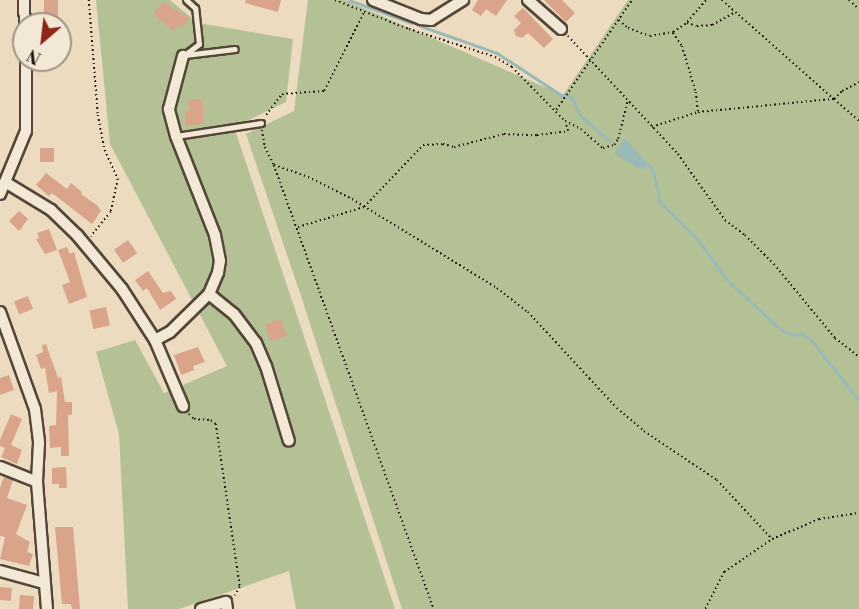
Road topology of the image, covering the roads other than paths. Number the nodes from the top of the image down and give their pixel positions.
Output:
1 (186, 0) edge
2 (373, 0) edge
3 (463, 0) edge
4 (528, 0) edge
5 (561, 29) road end
6 (235, 49) dead end
7 (183, 56) junction
8 (26, 72) edge
9 (261, 123) road end
10 (176, 136) junction
11 (5, 182) junction
12 (0, 194) edge
13 (208, 294) junction
14 (0, 312) edge
15 (155, 340) junction
16 (183, 406) road end
17 (289, 441) dead end
18 (0, 467) edge
19 (37, 482) junction
20 (0, 571) edge
21 (44, 583) junction
22 (227, 606) edge
23 (47, 609) edge
24 (201, 609) edge

1 - 7 lane
2 - 3 street
4 - 5 street
6 - 7 lane
7 - 10 street
8 - 11 street
9 - 10 lane
10 - 13 street
11 - 12 street
11 - 15 street
13 - 15 street
13 - 17 street
14 - 19 street
15 - 16 street
18 - 19 street
19 - 21 street
20 - 21 street
21 - 23 street
22 - 24 street

